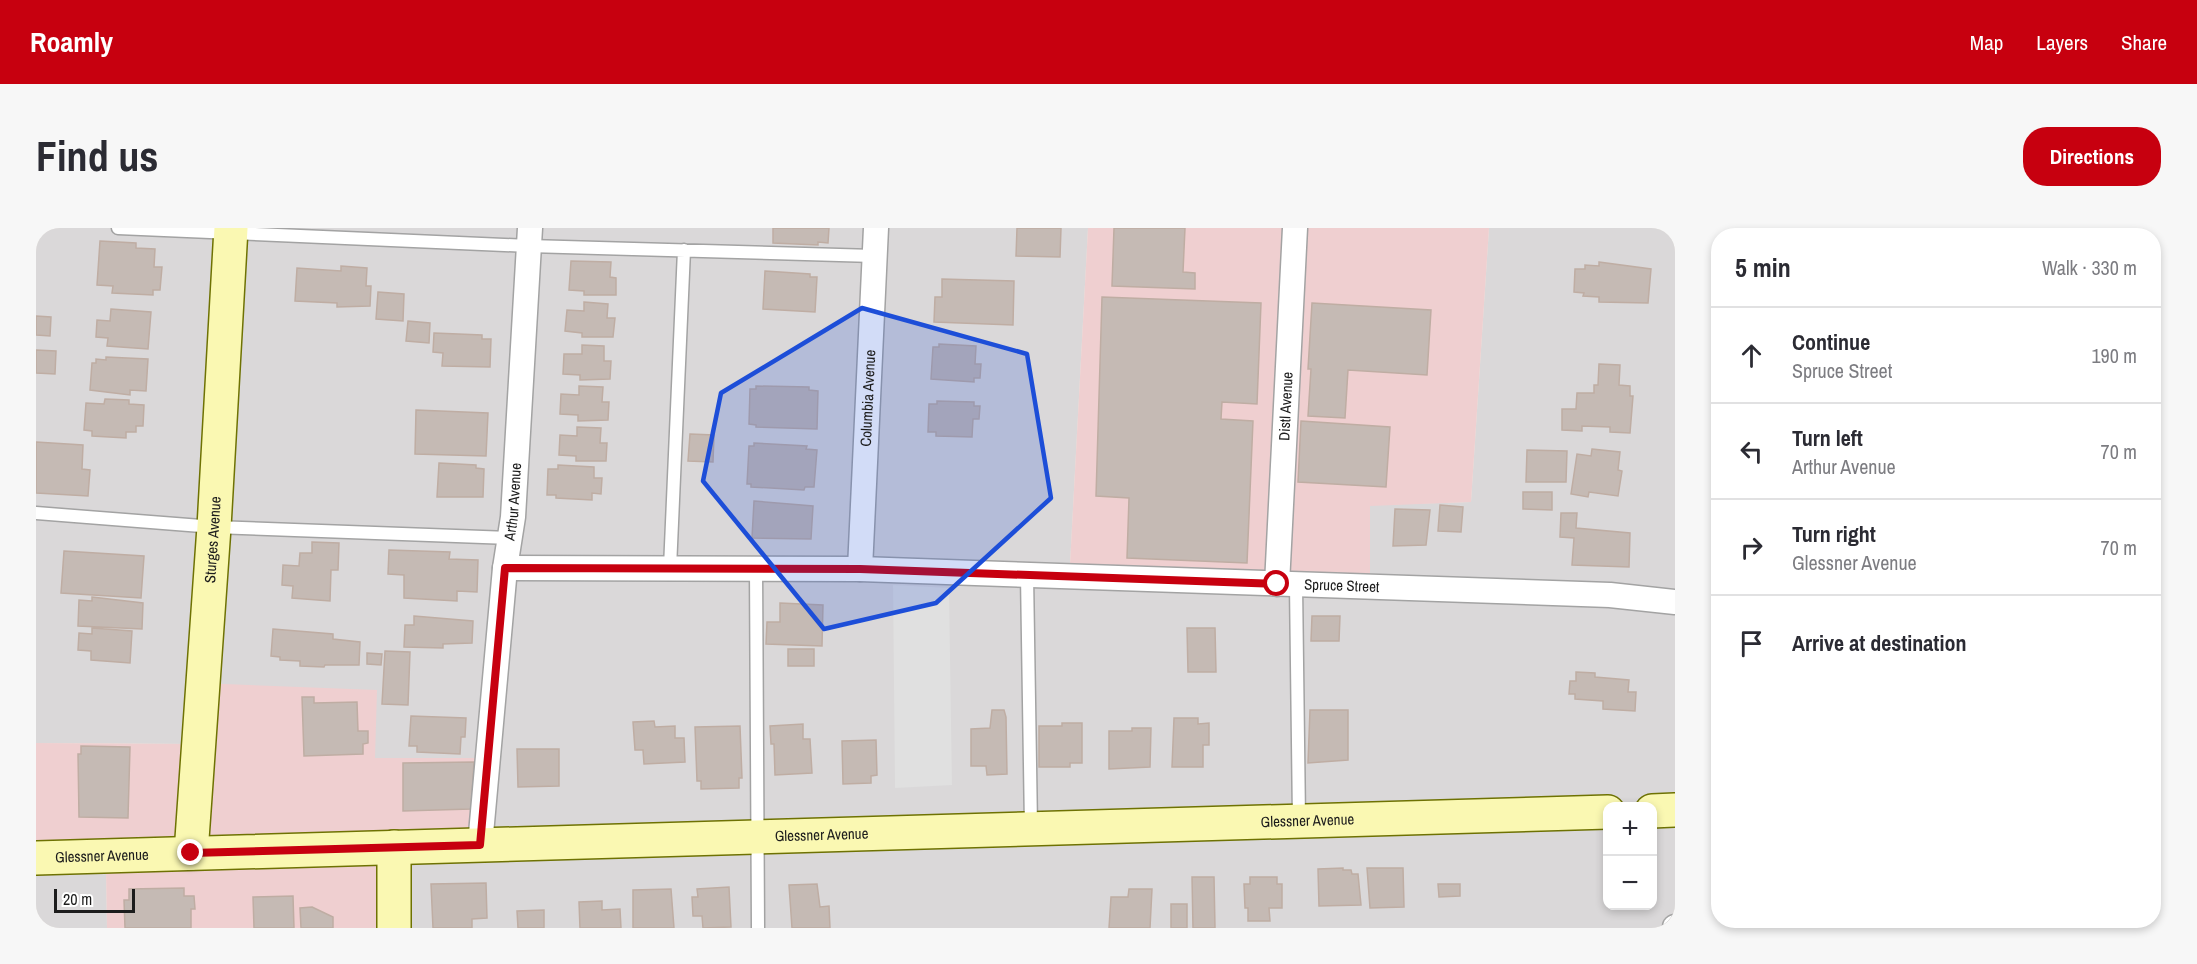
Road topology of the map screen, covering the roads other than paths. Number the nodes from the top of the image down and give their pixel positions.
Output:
1 (118, 228) edge
2 (876, 228) edge
3 (1295, 228) edge
4 (231, 230) edge
5 (530, 237) edge
6 (684, 250) junction
7 (874, 256) junction
8 (36, 513) edge
9 (214, 527) junction
10 (510, 537) junction
11 (505, 568) junction
12 (670, 568) junction
13 (756, 568) junction
14 (860, 569) junction
15 (1027, 575) junction
16 (1287, 585) junction
17 (1675, 602) edge
18 (1675, 810) edge
19 (1657, 811) edge
20 (1603, 812) edge
21 (1299, 821) junction
22 (1031, 828) junction
23 (758, 837) junction
24 (480, 845) junction
25 (394, 847) junction
26 (191, 853) junction
27 (36, 858) edge
28 (394, 928) edge
29 (758, 928) edge

1 - 4 lane
2 - 7 street, Columbia Avenue
3 - 16 street, Distl Avenue
4 - 5 lane
4 - 9 street, Sturges Avenue
5 - 6 lane
5 - 10 street, Arthur Avenue
6 - 7 lane
6 - 12 lane
7 - 14 street, Columbia Avenue
8 - 9 lane
9 - 10 lane
9 - 26 street, Sturges Avenue
10 - 11 street, Arthur Avenue
11 - 12 street, Spruce Street
11 - 24 street, Arthur Avenue
12 - 13 street, Spruce Street
13 - 14 street, Spruce Street
13 - 23 lane
14 - 15 street, Spruce Street
15 - 16 street, Spruce Street
15 - 22 lane
16 - 17 street, Spruce Street
16 - 21 lane
18 - 19 street
20 - 21 street, Glessner Avenue
21 - 22 street, Glessner Avenue
22 - 23 street, Glessner Avenue
23 - 24 street, Glessner Avenue
23 - 29 lane
24 - 25 street, Glessner Avenue
25 - 26 street, Glessner Avenue
25 - 28 street
26 - 27 street, Glessner Avenue

